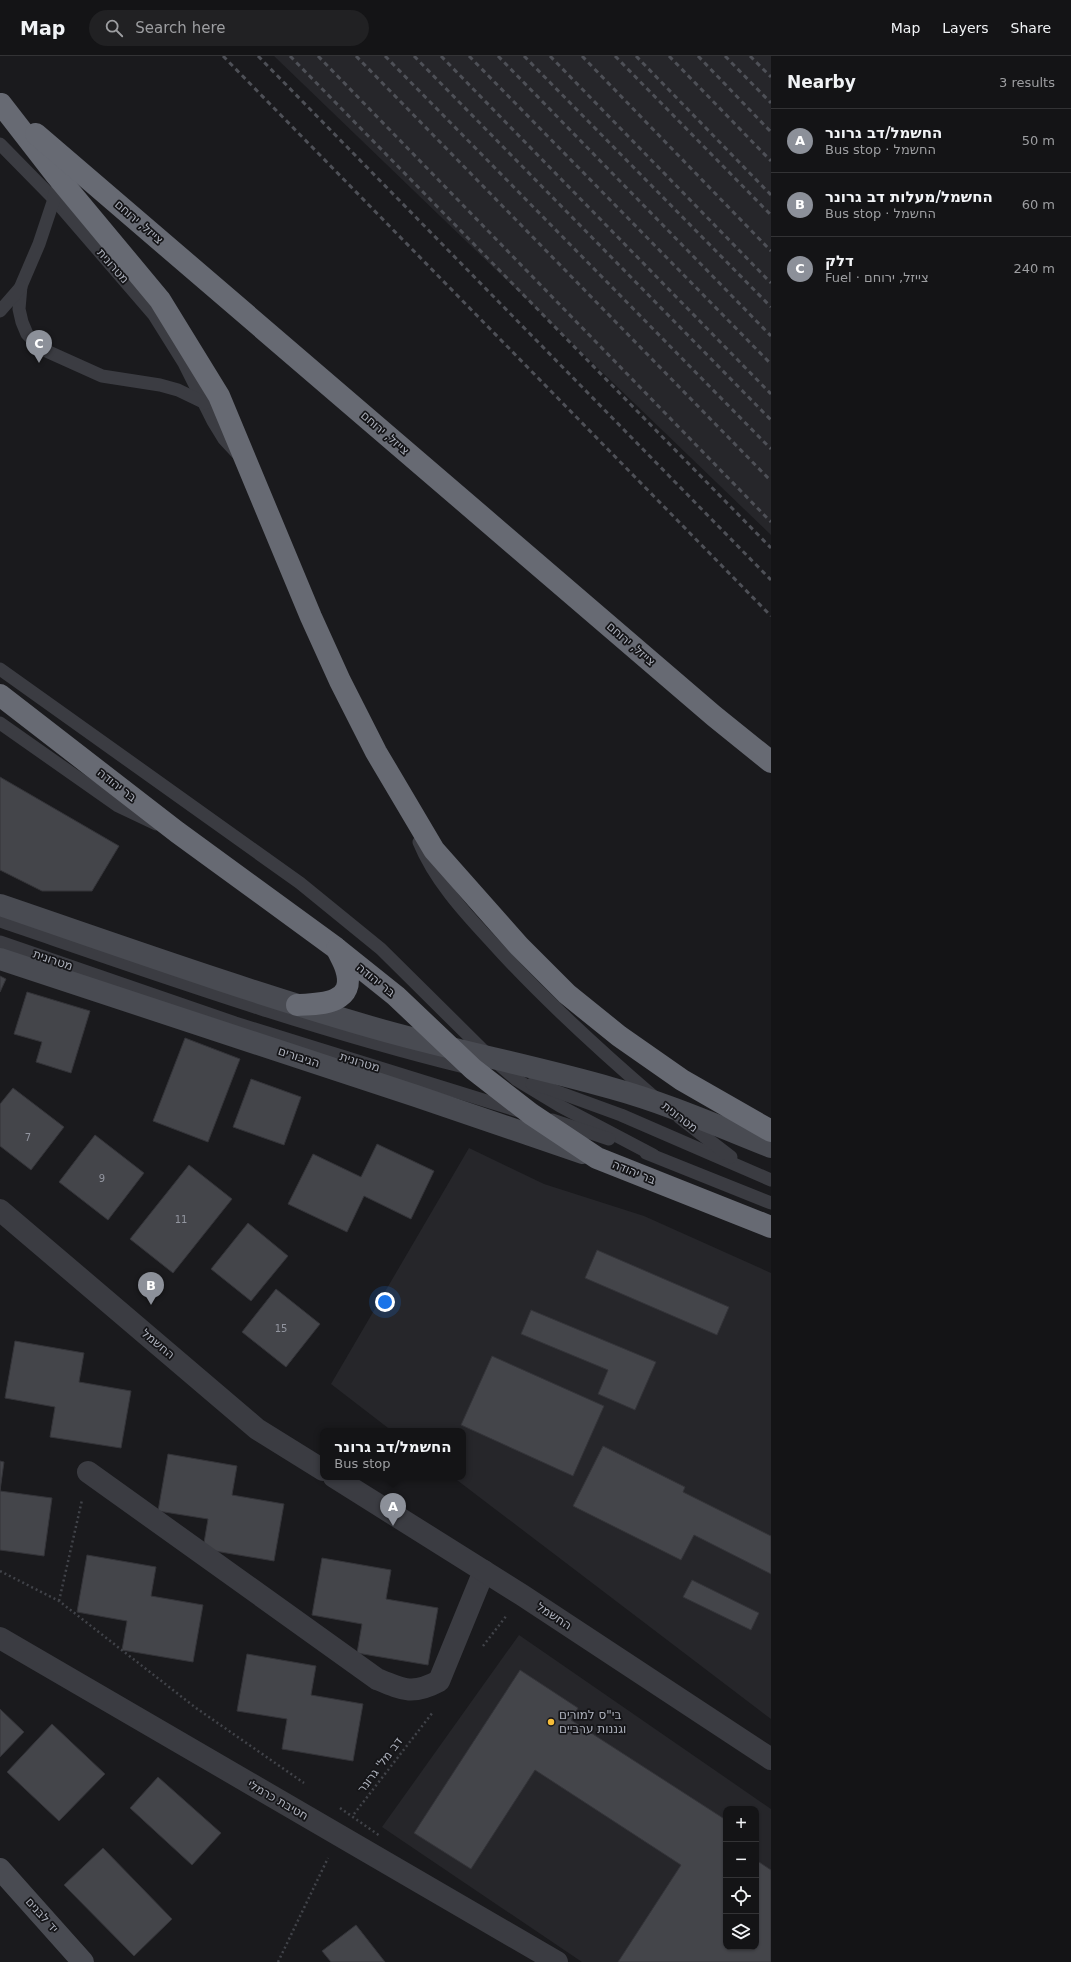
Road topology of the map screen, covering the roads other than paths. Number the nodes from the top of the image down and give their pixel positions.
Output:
1 (0, 103) edge
2 (0, 144) edge
3 (56, 175) junction
4 (54, 199) junction
5 (21, 286) junction
6 (0, 311) edge
7 (205, 403) junction
8 (248, 465) junction
9 (0, 669) edge
10 (0, 695) edge
11 (0, 723) edge
12 (771, 762) edge
13 (405, 803) junction
14 (177, 832) junction
15 (0, 905) edge
16 (0, 921) edge
17 (0, 942) edge
18 (336, 948) junction
19 (0, 959) edge
20 (297, 1005) junction
21 (448, 1047) junction
22 (481, 1062) junction
23 (517, 1080) junction
24 (661, 1103) junction
25 (531, 1114) junction
26 (771, 1131) edge
27 (771, 1147) edge
28 (653, 1155) junction
29 (597, 1158) junction
30 (771, 1180) edge
31 (771, 1203) edge
32 (0, 1210) edge
33 (771, 1227) edge
34 (320, 1468) edge
35 (88, 1472) road end
36 (339, 1480) edge
37 (484, 1572) junction
38 (0, 1638) edge
39 (771, 1759) edge
40 (0, 1869) edge
41 (83, 1962) edge
42 (557, 1962) edge

1 - 3 highway
1 - 12 highway, צייזל, ירוחם
2 - 4 lane, מטרונית
3 - 4 lane
3 - 8 highway
4 - 5 lane
4 - 7 lane, מטרונית
5 - 6 lane
5 - 7 lane
7 - 8 lane, מטרונית
8 - 13 highway
9 - 22 lane, מטרונית
10 - 14 highway, בר יהודה
11 - 14 lane
13 - 24 lane, מטרונית
13 - 26 highway
14 - 18 highway, בר יהודה
15 - 20 street
16 - 22 lane, מטרונית
17 - 25 lane, מטרונית
18 - 20 highway
18 - 21 highway, בר יהודה
19 - 29 street, הגיבורים
20 - 21 street
21 - 22 highway, בר יהודה
22 - 23 lane, מטרונית
22 - 23 lane, מטרונית
22 - 24 street
22 - 25 highway, בר יהודה
23 - 28 lane, מטרונית
23 - 30 lane, מטרונית
24 - 27 street
24 - 30 lane, מטרונית
25 - 28 lane, מטרונית
25 - 29 highway, בר יהודה
28 - 31 lane, מטרונית
29 - 33 highway, בר יהודה
32 - 34 street, החשמל
35 - 37 street
36 - 37 street, החשמל
37 - 39 street, החשמל
38 - 42 street, חטיבת כרמלי
40 - 41 street, יד לבנים

